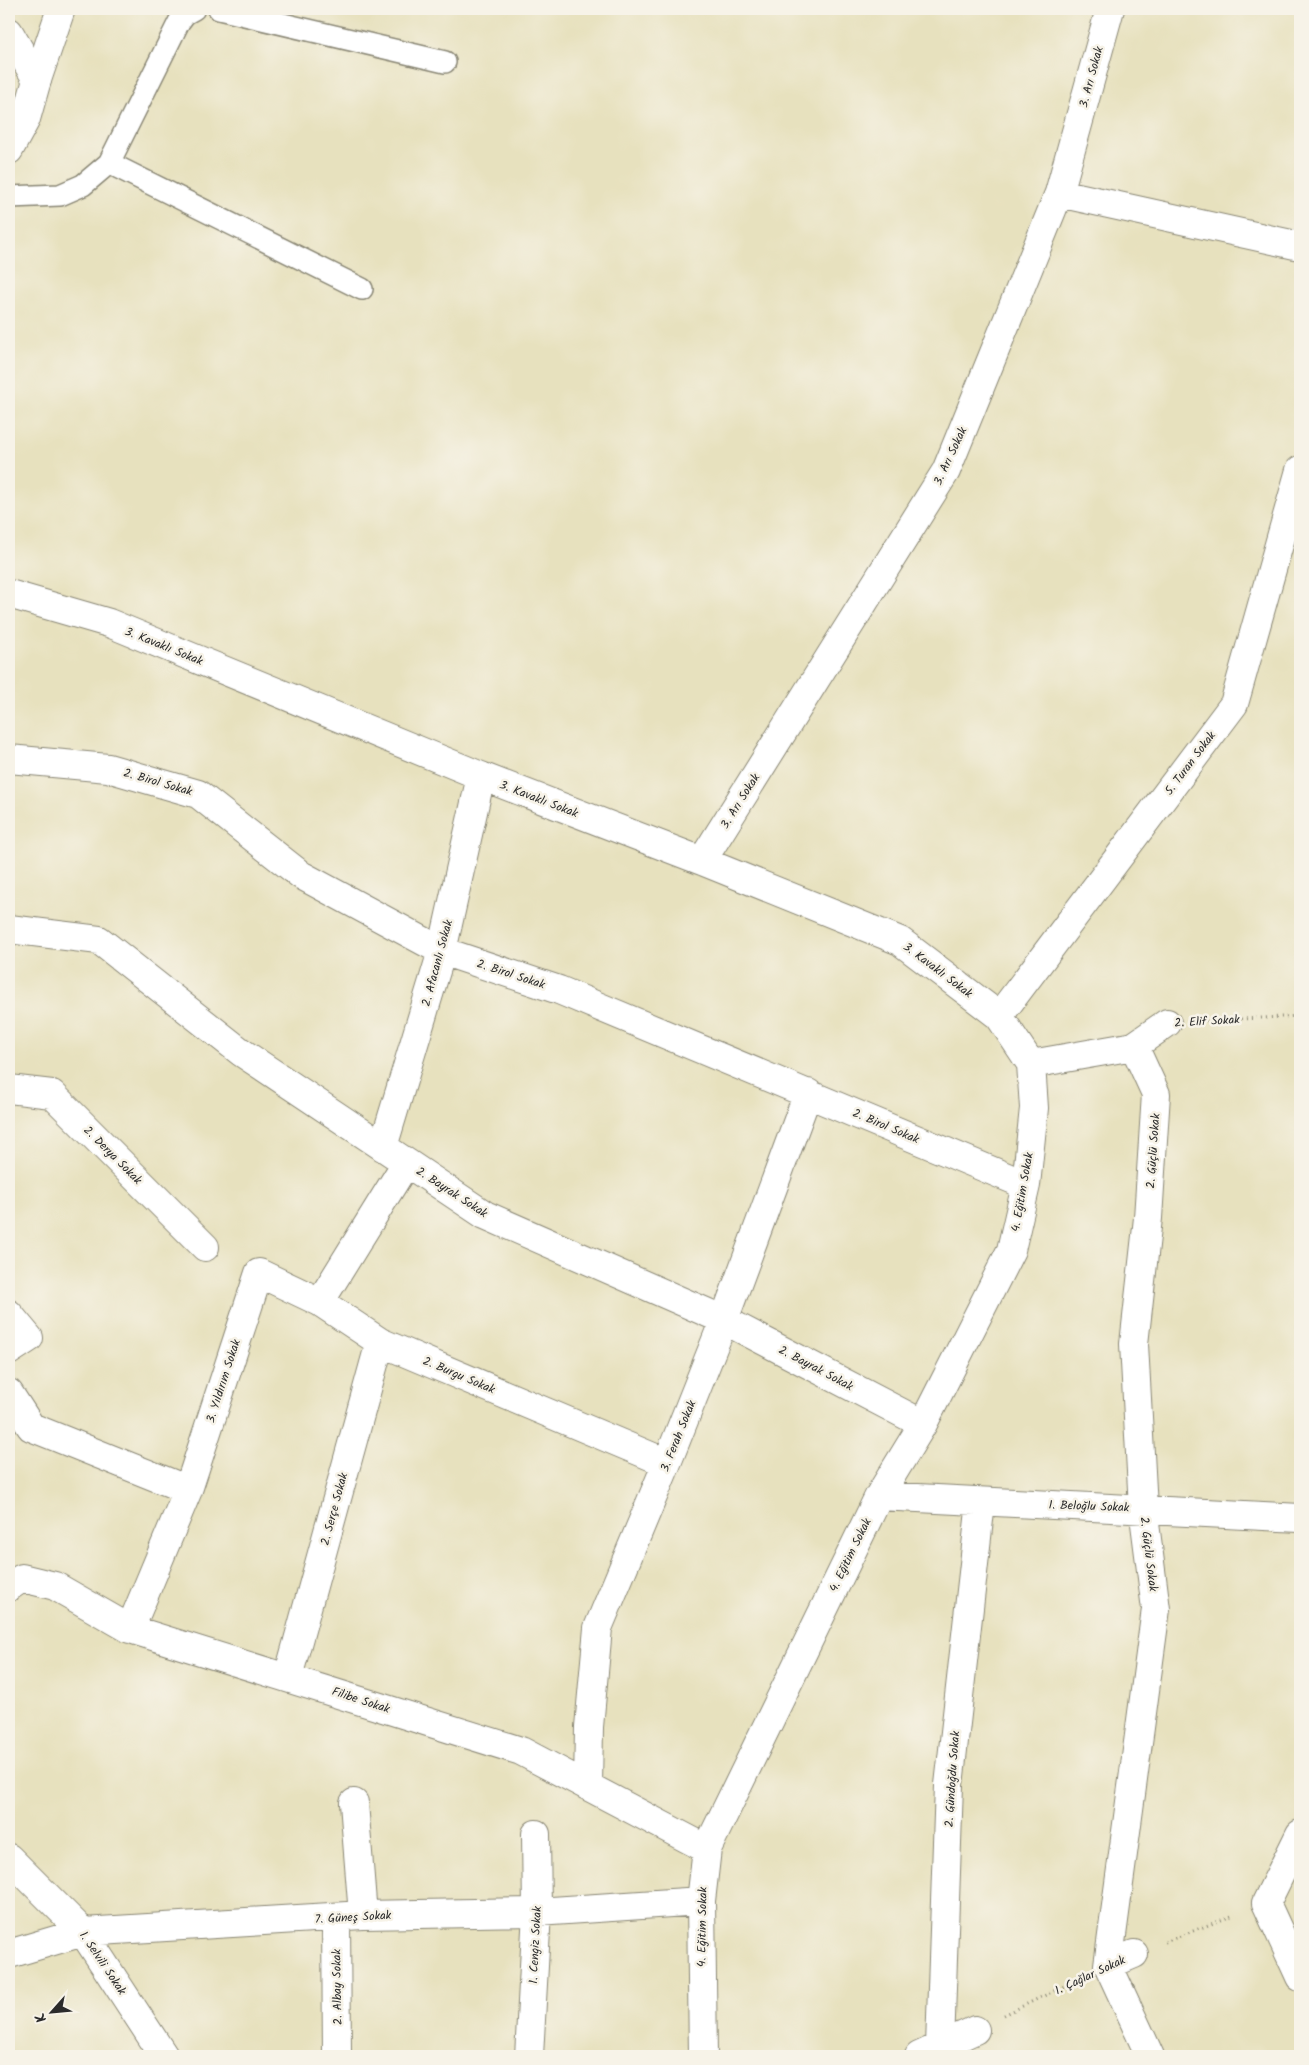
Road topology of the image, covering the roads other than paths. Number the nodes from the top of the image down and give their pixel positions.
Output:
1 (61, 9) edge
2 (194, 9) edge
3 (219, 9) edge
4 (1110, 9) edge
5 (9, 32) edge
6 (445, 62) dead end
7 (37, 80) junction
8 (9, 150) edge
9 (109, 163) junction
10 (1059, 193) junction
11 (9, 198) edge
12 (1300, 246) edge
13 (362, 289) dead end
14 (1300, 470) edge
15 (9, 594) edge
16 (9, 759) edge
17 (481, 776) junction
18 (702, 861) junction
19 (9, 929) edge
20 (442, 951) junction
21 (998, 1016) junction
22 (1167, 1023) road end
23 (1134, 1046) junction
24 (1031, 1064) junction
25 (9, 1090) edge
26 (808, 1093) junction
27 (382, 1147) junction
28 (406, 1163) junction
29 (1026, 1185) junction
30 (205, 1247) dead end
31 (259, 1273) joint
32 (320, 1302) junction
33 (9, 1314) edge
34 (724, 1320) junction
35 (380, 1342) junction
36 (19, 1344) edge
37 (9, 1393) edge
38 (923, 1424) junction
39 (667, 1463) junction
40 (188, 1490) junction
41 (878, 1496) junction
42 (981, 1502) junction
43 (1143, 1508) junction
44 (1300, 1518) edge
45 (9, 1586) edge
46 (130, 1629) junction
47 (288, 1677) junction
48 (588, 1786) junction
49 (354, 1802) dead end
50 (536, 1834) dead end
51 (1300, 1834) edge
52 (707, 1850) junction
53 (9, 1858) edge
54 (701, 1901) junction
55 (537, 1912) junction
56 (363, 1915) junction
57 (336, 1917) junction
58 (83, 1932) junction
59 (9, 1954) edge
60 (1134, 1954) road end
61 (1108, 1965) junction
62 (1300, 1977) edge
63 (975, 2030) road end
64 (935, 2053) edge
65 (164, 2056) edge
66 (337, 2056) edge
67 (529, 2056) edge
68 (703, 2056) edge
69 (1150, 2056) edge

1 - 7 street
2 - 9 lane
3 - 6 lane
4 - 10 street, 3. Arı Sokak
5 - 7 street
7 - 8 street
9 - 11 lane
9 - 13 lane
10 - 12 street
10 - 18 street, 3. Arı Sokak
14 - 21 street, 5. Turan Sokak
15 - 17 street, 3. Kavaklı Sokak
16 - 20 street, 2. Birol Sokak
17 - 18 street, 3. Kavaklı Sokak
17 - 20 street, 2. Afacanlı Sokak
18 - 21 street, 3. Kavaklı Sokak
19 - 27 street, 2. Bayrak Sokak
20 - 26 street, 2. Birol Sokak
20 - 27 street, 2. Afacanlı Sokak
21 - 24 street, 3. Kavaklı Sokak
22 - 23 street, 2. Elif Sokak
23 - 24 street, 2. Elif Sokak
23 - 43 street, 2. Güçlü Sokak
24 - 29 street, 4. Eğitim Sokak
25 - 30 street, 2. Derya Sokak
26 - 29 street, 2. Birol Sokak
26 - 34 street, 3. Ferah Sokak
27 - 28 street, 2. Bayrak Sokak
28 - 32 street
28 - 34 street, 2. Bayrak Sokak
29 - 38 street, 4. Eğitim Sokak
31 - 32 street, 2. Burgu Sokak
31 - 40 street, 3. Yıldırım Sokak
32 - 35 street, 2. Burgu Sokak
33 - 36 street
34 - 38 street, 2. Bayrak Sokak
34 - 39 street, 3. Ferah Sokak
35 - 39 street, 2. Burgu Sokak
35 - 47 street, 2. Serçe Sokak
37 - 40 street
38 - 41 street, 4. Eğitim Sokak
39 - 48 street, 3. Ferah Sokak
40 - 46 street, 3. Yıldırım Sokak
41 - 42 street, 1. Beloğlu Sokak
41 - 52 street, 4. Eğitim Sokak
42 - 43 street, 1. Beloğlu Sokak
42 - 64 street, 2. Gündoğdu Sokak
43 - 44 street, 1. Beloğlu Sokak
43 - 61 street, 2. Güçlü Sokak
45 - 46 street, Filibe Sokak
46 - 47 street, Filibe Sokak
47 - 48 street, Filibe Sokak
48 - 52 street, Filibe Sokak
49 - 56 street
50 - 55 street, 1. Cengiz Sokak
51 - 62 street
52 - 54 street, 4. Eğitim Sokak
53 - 58 street, 1. Selvili Sokak
54 - 55 street, 7. Güneş Sokak
54 - 68 street, 4. Eğitim Sokak
55 - 56 street, 7. Güneş Sokak
55 - 67 street, 1. Cengiz Sokak
56 - 57 street, 7. Güneş Sokak
57 - 58 street, 7. Güneş Sokak
57 - 66 street, 2. Albay Sokak
58 - 59 street, 7. Güneş Sokak
58 - 65 street, 1. Selvili Sokak
60 - 61 street, 1. Çağlar Sokak
61 - 69 street
63 - 64 street

